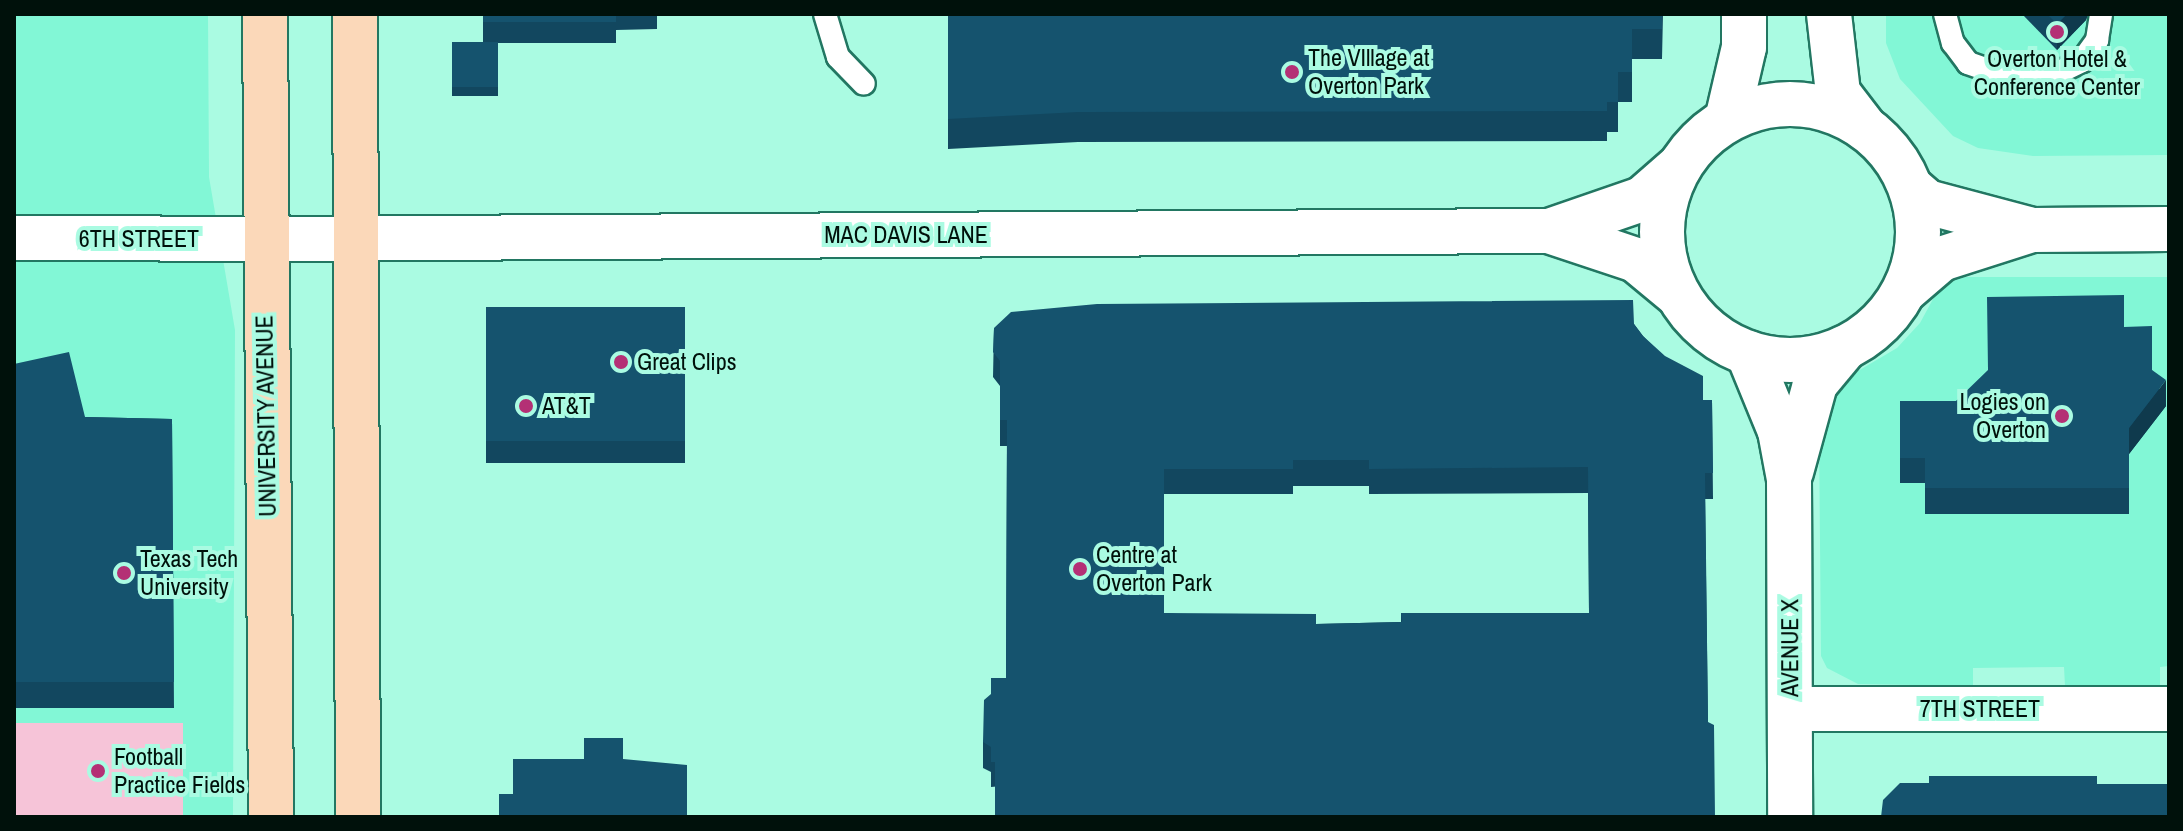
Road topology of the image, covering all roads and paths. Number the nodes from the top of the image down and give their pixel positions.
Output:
1 (265, 14) edge
2 (355, 14) edge
3 (825, 14) edge
4 (1744, 14) edge
5 (1829, 14) edge
6 (1945, 14) edge
7 (2101, 14) edge
8 (864, 84) dead end
9 (1727, 120) junction
10 (1865, 128) junction
11 (1680, 166) junction
12 (1911, 188) junction
13 (2169, 229) edge
14 (2032, 230) junction
15 (1549, 231) junction
16 (14, 238) edge
17 (356, 238) junction
18 (264, 239) junction
19 (1905, 290) junction
20 (1678, 295) junction
21 (1845, 348) junction
22 (1748, 353) junction
23 (1789, 479) junction
24 (1790, 709) junction
25 (2169, 709) edge
26 (271, 817) edge
27 (358, 817) edge
28 (1790, 817) edge

1 - 18 main road, UNIVERSITY AVENUE
2 - 17 main road
3 - 8 lane
4 - 9 street
5 - 10 street
6 - 7 lane
9 - 10 street
9 - 11 street
10 - 12 street
11 - 15 street
11 - 20 street
12 - 14 street
12 - 19 street
13 - 14 street
14 - 19 street
15 - 17 street, MAC DAVIS LANE
15 - 20 street
16 - 18 street, 6TH STREET
17 - 18 street, MAC DAVIS LANE
17 - 27 main road
18 - 26 main road, UNIVERSITY AVENUE
19 - 21 street
20 - 22 street
21 - 22 street
21 - 23 street, AVENUE X
22 - 23 street, AVENUE X
23 - 24 street, AVENUE X
24 - 25 street, 7TH STREET
24 - 28 street, AVENUE X

